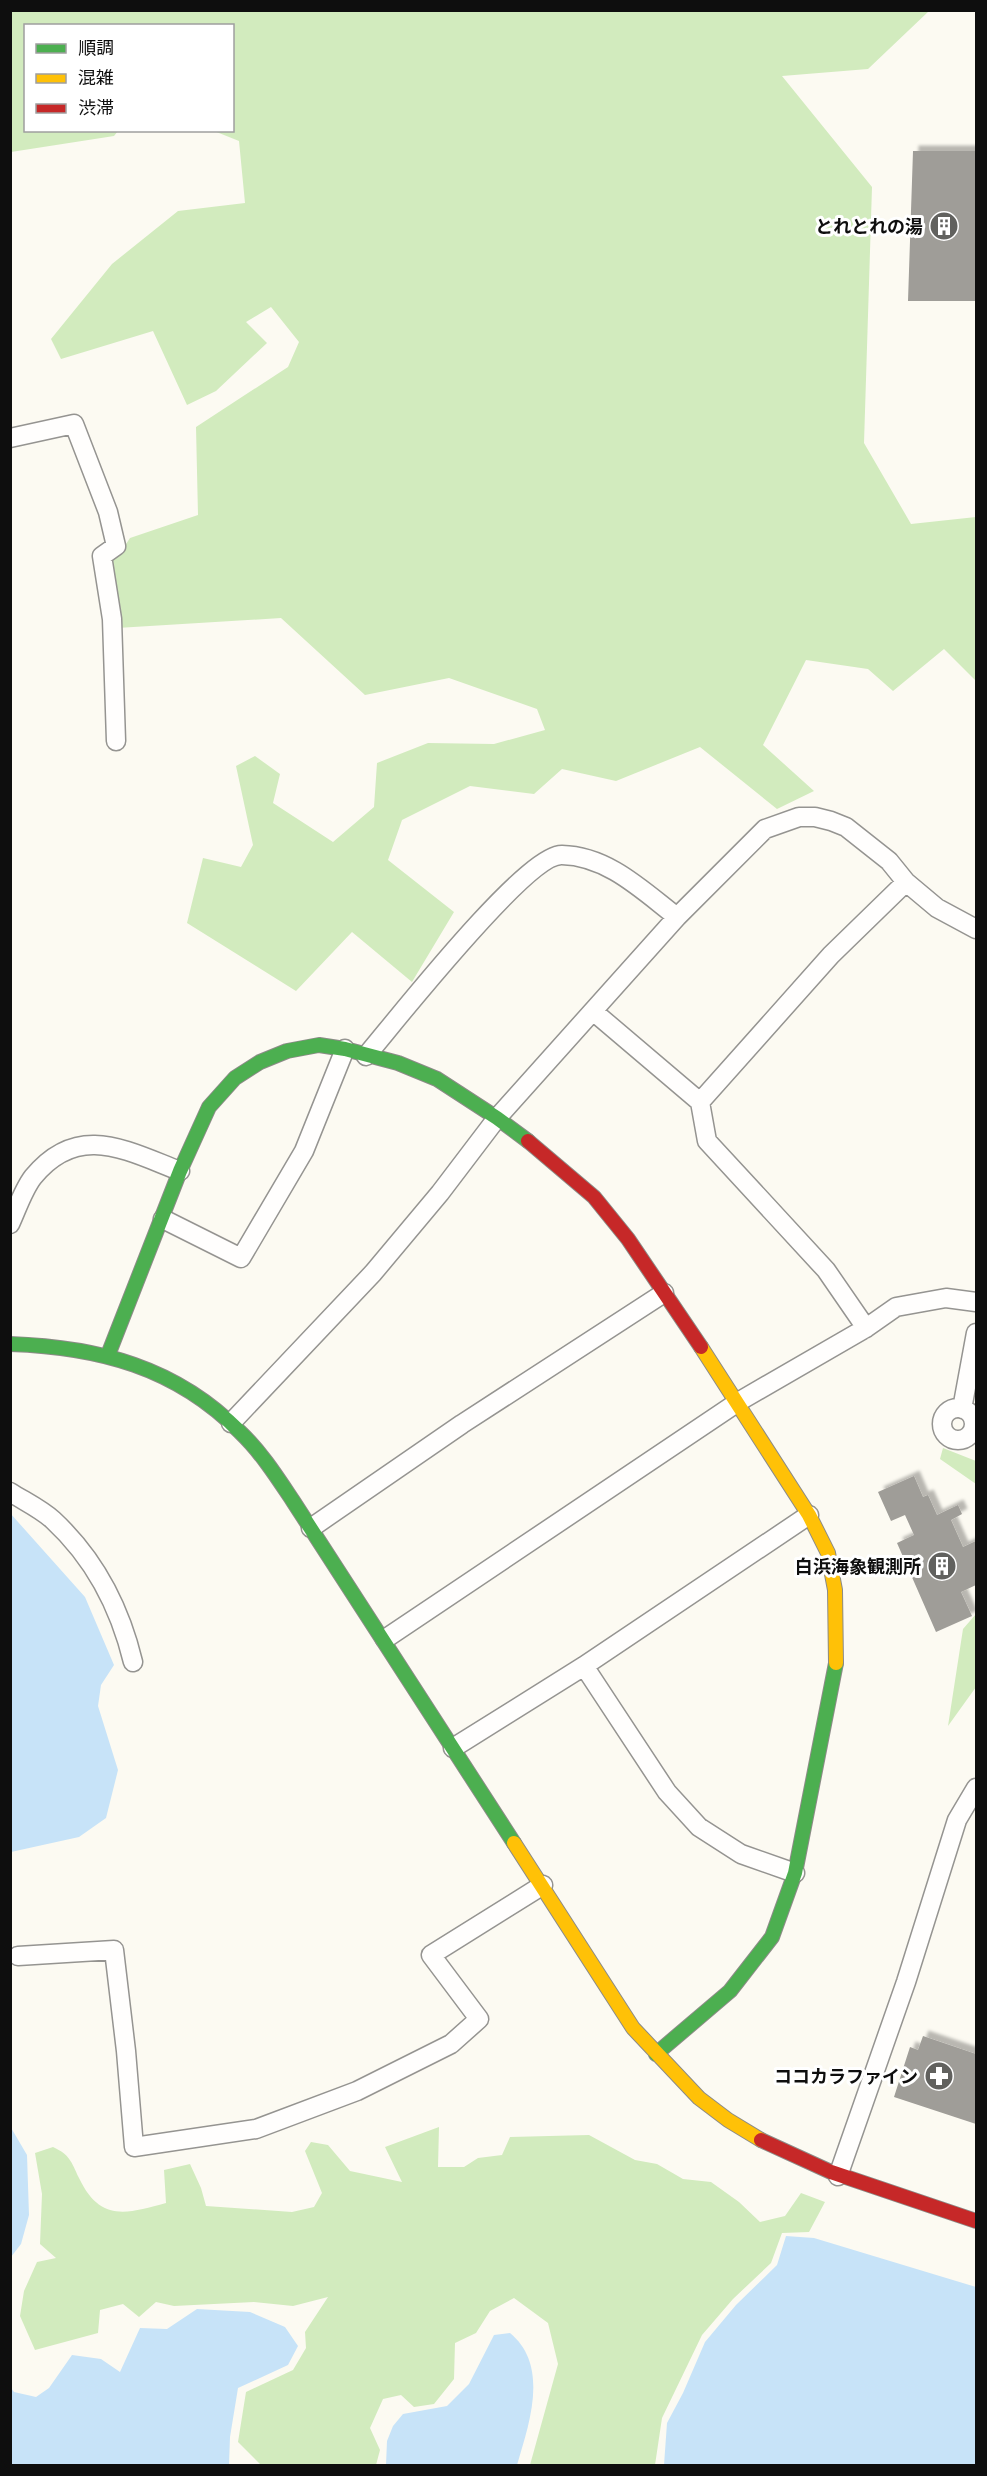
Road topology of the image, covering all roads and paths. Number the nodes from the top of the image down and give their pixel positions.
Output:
1 (10, 438) edge
2 (116, 741) dead end
3 (906, 882) junction
4 (677, 917) junction
5 (976, 929) edge
6 (594, 1012) junction
7 (345, 1049) junction
8 (366, 1056) junction
9 (700, 1102) junction
10 (497, 1118) junction
11 (180, 1171) junction
12 (163, 1219) junction
13 (10, 1224) edge
14 (664, 1293) junction
15 (976, 1302) edge
16 (866, 1329) junction
17 (976, 1333) edge
18 (10, 1344) edge
19 (108, 1355) junction
20 (738, 1402) junction
21 (962, 1408) dead end
22 (231, 1423) junction
23 (10, 1492) edge
24 (809, 1515) junction
25 (311, 1528) junction
26 (385, 1639) junction
27 (133, 1662) dead end
28 (584, 1666) junction
29 (453, 1748) junction
30 (976, 1788) edge
31 (795, 1873) junction
32 (543, 1885) junction
33 (18, 1956) dead end
34 (656, 2054) junction
35 (838, 2176) junction
36 (976, 2221) edge

1 - 2 street
3 - 4 street
3 - 5 street
3 - 9 street
4 - 6 street
4 - 8 street
6 - 9 street
6 - 10 street
7 - 8 street
7 - 11 street
7 - 12 street
8 - 10 street
9 - 16 street
10 - 14 street
10 - 22 street
11 - 12 street
11 - 13 street
12 - 19 street
14 - 20 street
14 - 25 street
15 - 16 street
16 - 20 street
17 - 21 street
18 - 19 street
19 - 22 street
20 - 24 street
20 - 26 street
22 - 25 street
23 - 27 street
24 - 28 street
24 - 31 street
25 - 26 street
26 - 29 street
28 - 29 street
28 - 31 street
29 - 32 street
30 - 35 street
31 - 34 street
32 - 33 street
32 - 34 street
34 - 35 street
35 - 36 street

